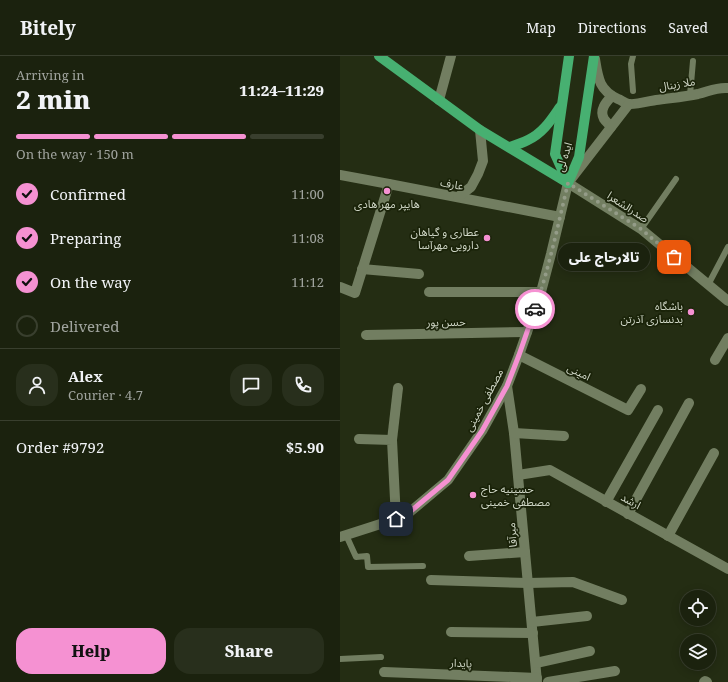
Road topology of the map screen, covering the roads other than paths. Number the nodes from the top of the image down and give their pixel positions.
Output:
1 (379, 56) edge
2 (451, 56) edge
3 (568, 56) edge
4 (594, 56) edge
5 (633, 56) edge
6 (693, 62) dead end
7 (728, 88) edge
8 (633, 91) dead end
9 (690, 95) junction
10 (612, 96) junction
11 (439, 100) junction
12 (629, 104) junction
13 (562, 105) junction
14 (611, 126) junction
15 (480, 130) junction
16 (510, 147) junction
17 (340, 175) edge
18 (676, 179) dead end
19 (568, 183) junction
20 (389, 184) junction
21 (458, 197) junction
22 (560, 217) junction
23 (641, 229) junction
24 (728, 247) edge
25 (362, 269) junction
26 (419, 274) dead end
27 (708, 284) junction
28 (340, 287) edge
29 (429, 292) dead end
30 (541, 292) junction
31 (728, 301) edge
32 (527, 332) junction
33 (366, 335) dead end
34 (728, 338) edge
35 (519, 355) junction
36 (715, 360) dead end
37 (507, 386) junction
38 (398, 388) dead end
39 (641, 389) dead end
40 (689, 403) dead end
41 (658, 410) dead end
42 (514, 433) junction
43 (564, 436) dead end
44 (359, 439) dead end
45 (392, 440) junction
46 (714, 453) dead end
47 (518, 475) junction
48 (606, 502) junction
49 (628, 514) junction
50 (396, 519) junction
51 (343, 536) edge
52 (668, 536) junction
53 (525, 552) junction
54 (469, 556) dead end
55 (423, 566) dead end
56 (728, 569) edge
57 (431, 580) dead end
58 (528, 583) junction
59 (622, 600) dead end
60 (587, 616) dead end
61 (532, 622) junction
62 (451, 632) dead end
63 (533, 633) junction
64 (590, 651) dead end
65 (381, 657) dead end
66 (340, 659) edge
67 (536, 663) junction
68 (615, 671) dead end
69 (384, 672) dead end
70 (537, 680) edge
71 (548, 682) edge
72 (704, 682) edge
73 (707, 682) edge

1 - 11 main road
2 - 11 street
3 - 13 main road, ایده لى
4 - 10 street
4 - 19 main road, ایده لى
5 - 8 lane
6 - 9 lane
7 - 9 street, ملا زینال
9 - 12 street, ملا زینال
10 - 12 street
10 - 14 street
11 - 15 main road
12 - 14 street
13 - 16 main road
13 - 19 main road, ایده لى
14 - 19 street
15 - 16 main road
15 - 21 street
16 - 19 main road
17 - 20 street, عارف
18 - 23 lane
19 - 22 street, مصطفی خمینی
19 - 23 street, صدرالشعرا
20 - 21 street, عارف
20 - 25 street
21 - 22 street, عارف
22 - 30 street, مصطفی خمینی
23 - 27 street, صدرالشعرا
24 - 27 lane
25 - 26 street
25 - 28 street
27 - 31 street, صدرالشعرا
29 - 30 street
30 - 32 street, مصطفی خمینی
32 - 33 street, حسن پور
32 - 35 street, مصطفی خمینی
34 - 36 street
35 - 37 street, مصطفی خمینی
35 - 39 street, امینی
37 - 42 street, میرآقا
37 - 50 street, مصطفی خمینی
38 - 45 street
40 - 49 street
41 - 48 street
42 - 43 street
42 - 47 street, میرآقا
44 - 45 street
45 - 50 street
46 - 52 street
47 - 48 street, ارشد
47 - 53 street, میرآقا
48 - 49 street, ارشد
49 - 52 street, ارشد
50 - 51 street, مصطفی خمینی
51 - 55 lane
52 - 56 street, ارشد
53 - 54 street
53 - 58 street, میرآقا
57 - 58 street
58 - 59 street
58 - 61 street, میرآقا
60 - 61 street
61 - 63 street, میرآقا
62 - 63 street
63 - 67 street, میرآقا
64 - 67 street
65 - 66 lane
67 - 70 street, میرآقا
68 - 71 street
69 - 70 street, پایدار
72 - 73 street

